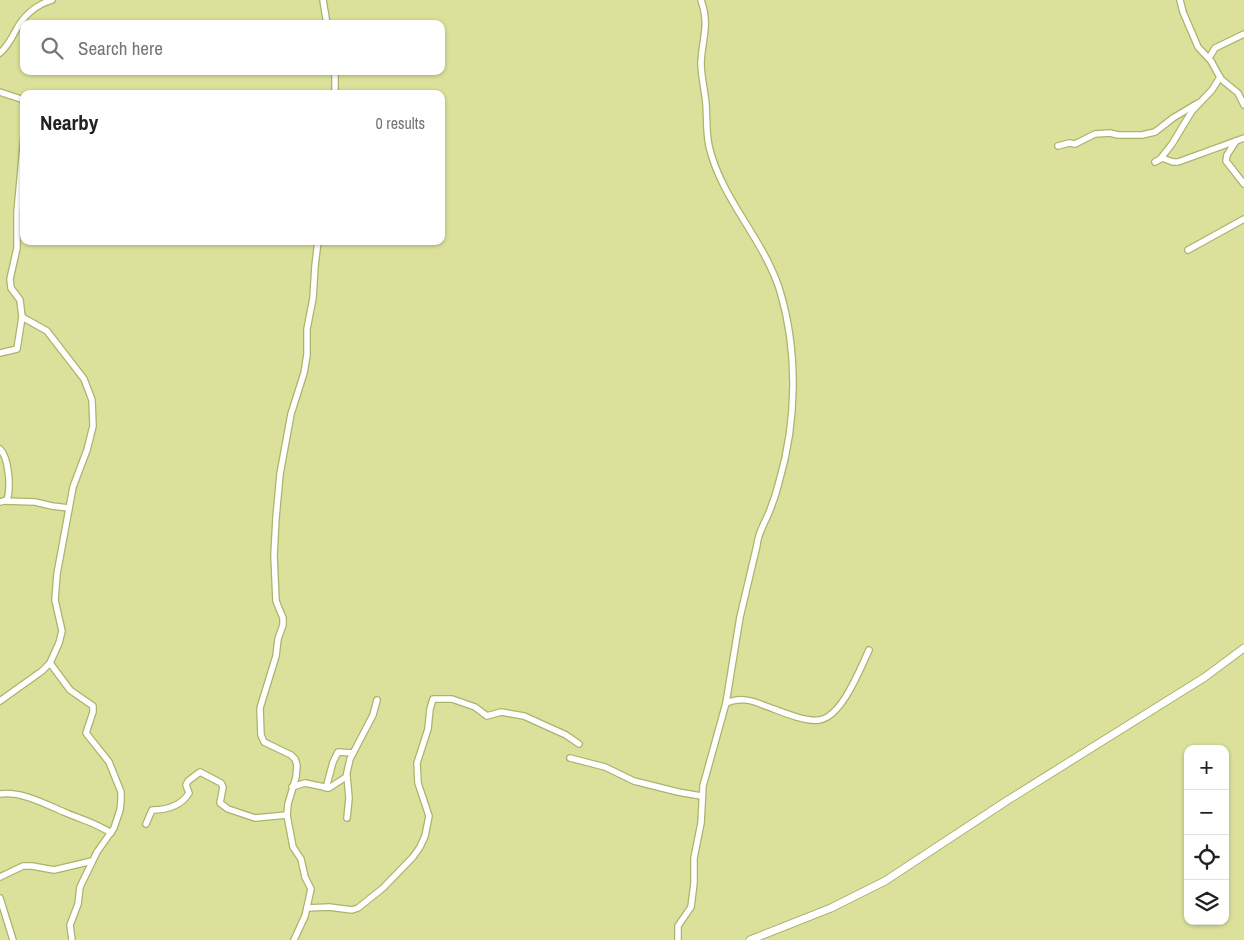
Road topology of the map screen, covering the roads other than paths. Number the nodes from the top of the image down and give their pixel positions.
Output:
1 (52, 0) edge
2 (323, 0) edge
3 (701, 0) edge
4 (1180, 0) edge
5 (23, 20) edge
6 (326, 20) edge
7 (20, 24) edge
8 (1244, 34) edge
9 (0, 53) edge
10 (1209, 58) junction
11 (335, 75) edge
12 (1220, 77) junction
13 (334, 90) edge
14 (0, 92) edge
15 (20, 99) edge
16 (1198, 103) junction
17 (1244, 105) edge
18 (1244, 138) edge
19 (1236, 141) junction
20 (1058, 146) dead end
21 (20, 179) edge
22 (1244, 184) edge
23 (1244, 219) edge
24 (317, 245) edge
25 (1188, 250) dead end
26 (22, 317) junction
27 (0, 353) edge
28 (0, 448) edge
29 (2, 502) edge
30 (69, 508) junction
31 (1244, 648) edge
32 (869, 650) dead end
33 (50, 663) junction
34 (377, 700) dead end
35 (0, 701) edge
36 (726, 703) junction
37 (579, 744) dead end
38 (353, 753) junction
39 (570, 758) dead end
40 (347, 776) junction
41 (292, 787) junction
42 (326, 788) junction
43 (0, 794) edge
44 (701, 796) junction
45 (287, 815) junction
46 (347, 818) dead end
47 (146, 824) dead end
48 (111, 833) junction
49 (92, 861) junction
50 (0, 877) edge
51 (0, 898) edge
52 (307, 908) junction
53 (13, 940) edge
54 (72, 940) edge
55 (294, 940) edge
56 (678, 940) edge
57 (750, 940) edge

1 - 5 street
2 - 6 street
3 - 36 street
4 - 10 street
7 - 9 street
8 - 10 street
10 - 12 street
11 - 13 street
12 - 16 street
12 - 17 street
14 - 15 street
16 - 19 street
16 - 20 street
18 - 19 street
19 - 22 street
21 - 26 street
23 - 25 street
24 - 41 street
26 - 27 street
26 - 30 street
28 - 29 street
29 - 30 street
30 - 33 street
31 - 57 main road
32 - 36 street
33 - 35 street
33 - 48 street
34 - 38 street
36 - 44 street
37 - 52 street
38 - 40 street
38 - 42 street
39 - 44 street
40 - 42 street
40 - 46 street
41 - 42 street
41 - 45 street
43 - 48 street
44 - 56 street
45 - 47 street
45 - 52 street
48 - 49 street
49 - 50 street
49 - 54 street
51 - 53 street
52 - 55 street

